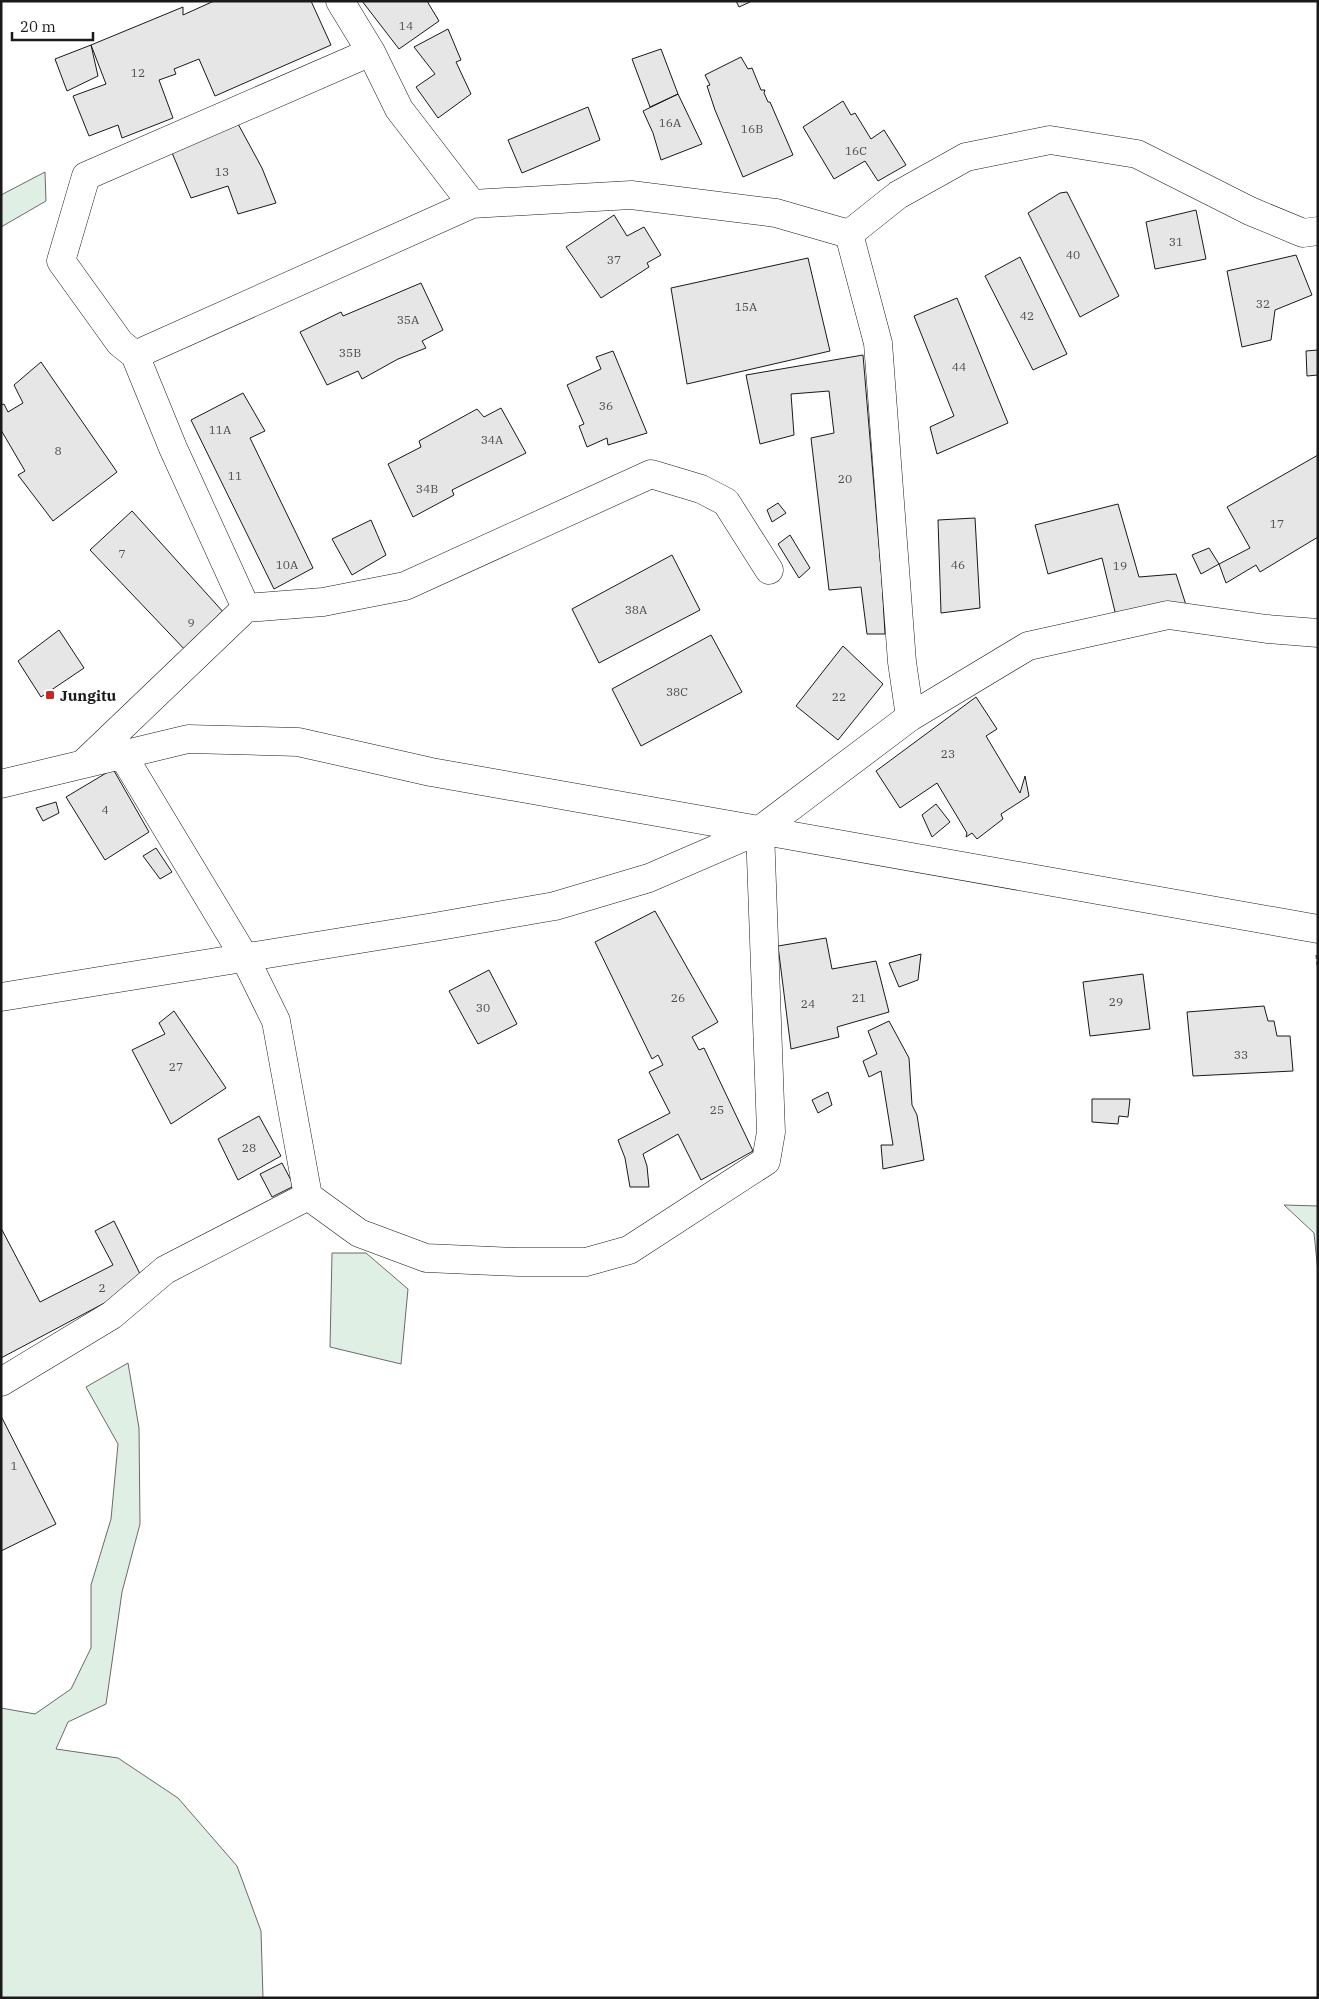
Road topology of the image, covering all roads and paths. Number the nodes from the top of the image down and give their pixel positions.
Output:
1 (340, 1) edge
2 (371, 52) junction
3 (472, 204) junction
4 (1318, 231) edge
5 (849, 234) junction
6 (136, 355) junction
7 (769, 570) dead end
8 (246, 608) junction
9 (1318, 632) edge
10 (910, 717) junction
11 (122, 754) junction
12 (84, 763) junction
13 (1, 784) edge
14 (760, 830) junction
15 (1318, 929) edge
16 (245, 958) junction
17 (1, 997) edge
18 (308, 1196) junction
19 (1, 1382) edge

1 - 2 street
2 - 3 street
2 - 6 street
3 - 5 street
3 - 6 street
4 - 5 street
5 - 10 street
6 - 8 street
7 - 8 street
8 - 12 street
9 - 10 street
10 - 14 street
11 - 12 street
11 - 14 street
11 - 16 street
12 - 13 street
14 - 15 street
14 - 16 street
14 - 18 street
16 - 17 street
16 - 18 street
18 - 19 street

